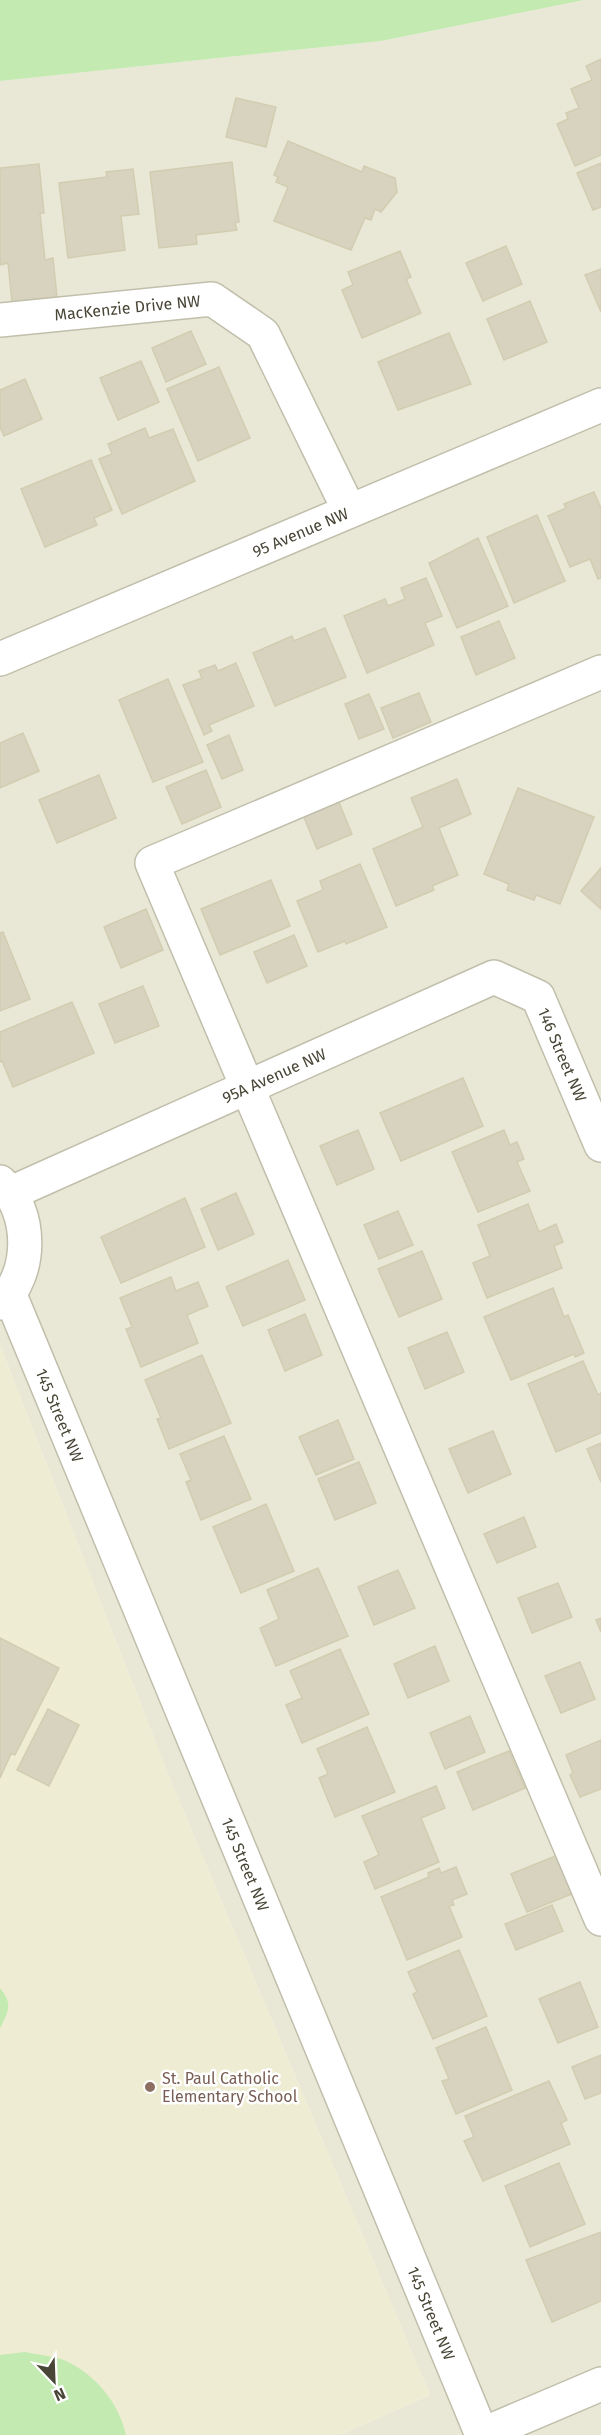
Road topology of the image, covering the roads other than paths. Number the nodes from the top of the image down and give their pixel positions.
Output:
1 (0, 320) edge
2 (601, 405) edge
3 (349, 510) junction
4 (0, 659) edge
5 (601, 672) edge
6 (538, 997) joint
7 (249, 1089) junction
8 (601, 1145) edge
9 (6, 1188) edge
10 (5, 1299) edge
11 (601, 1918) edge
12 (601, 2385) edge
13 (482, 2435) edge

1 - 3 street, MacKenzie Drive NW
2 - 3 street, 95 Avenue NW
3 - 4 street, 95 Avenue NW
5 - 7 street
6 - 7 street, 95A Avenue NW
6 - 8 street, 146 Street NW
7 - 9 street, 95A Avenue NW
7 - 11 street
9 - 10 street
10 - 13 street, 145 Street NW
12 - 13 street

